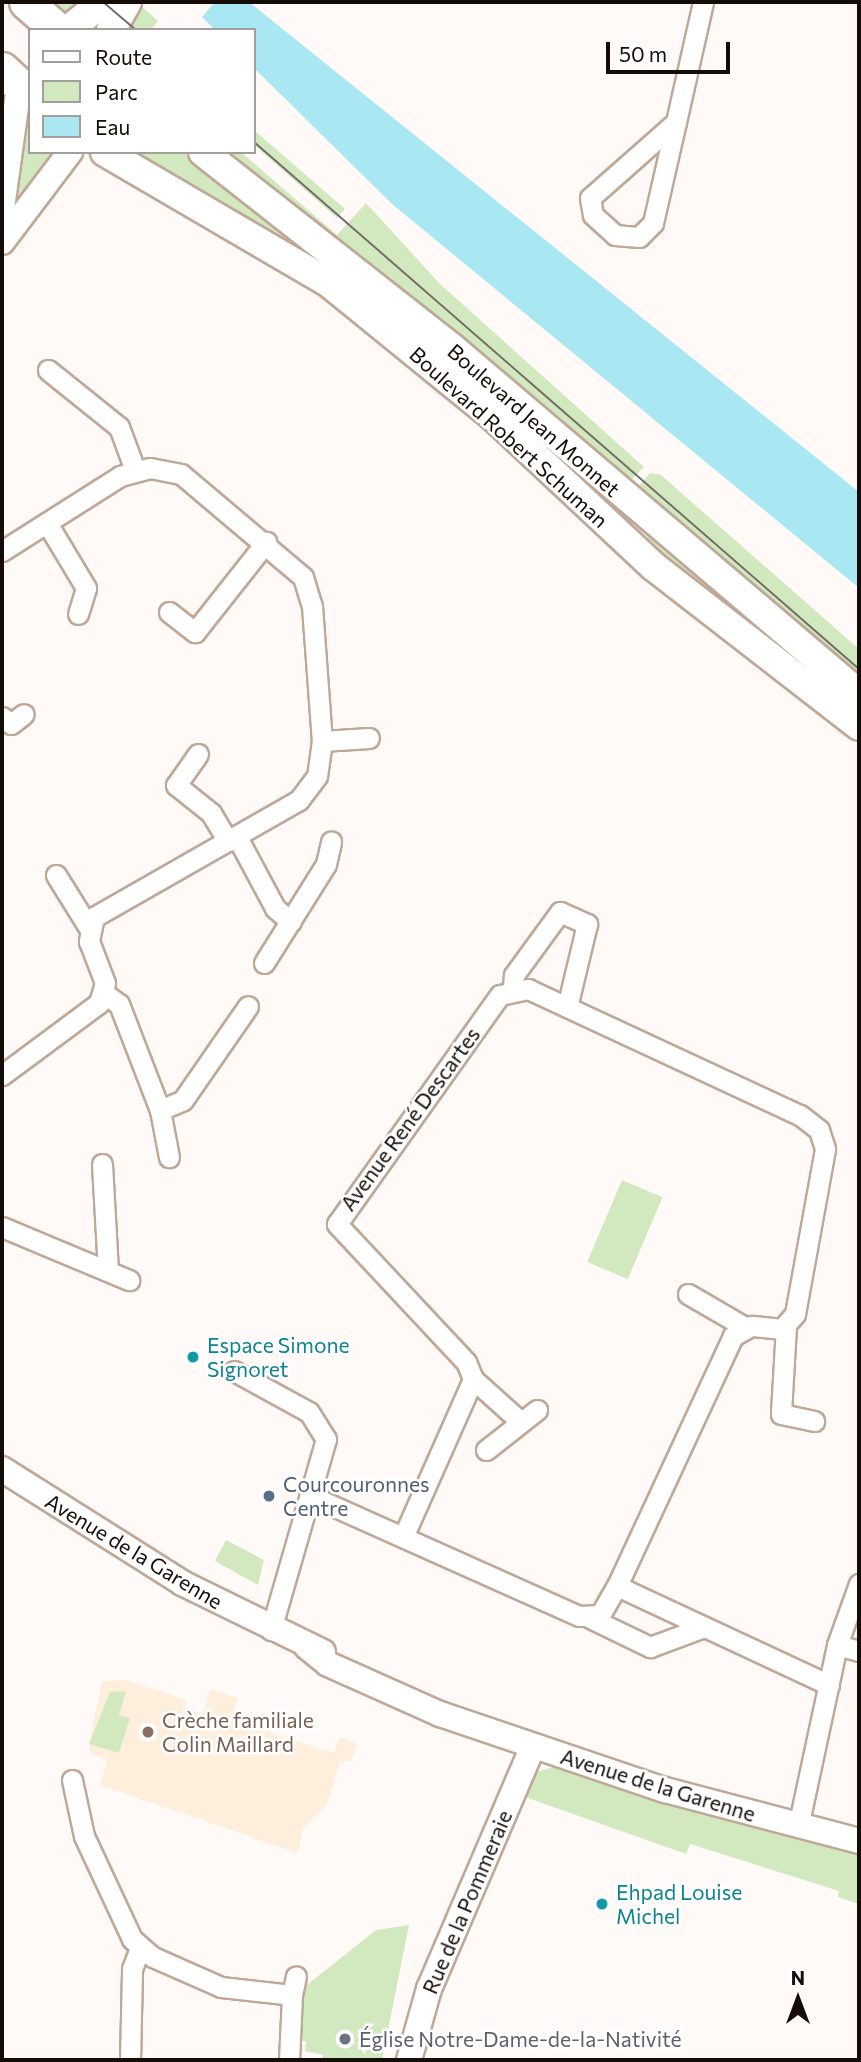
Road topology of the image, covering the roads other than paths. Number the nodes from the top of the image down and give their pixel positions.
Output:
1 (26, 2) edge
2 (103, 2) edge
3 (127, 2) edge
4 (703, 2) edge
5 (56, 28) edge
6 (70, 28) edge
7 (112, 28) edge
8 (20, 79) edge
9 (676, 122) junction
10 (68, 154) edge
11 (109, 154) edge
12 (206, 154) edge
13 (2, 208) edge
14 (2, 242) edge
15 (48, 370) dead end
16 (135, 470) junction
17 (47, 523) junction
18 (266, 542) junction
19 (2, 551) edge
20 (169, 612) dead end
21 (78, 614) dead end
22 (859, 694) edge
23 (24, 714) dead end
24 (2, 718) edge
25 (859, 726) edge
26 (369, 738) dead end
27 (322, 741) junction
28 (198, 754) dead end
29 (232, 839) junction
30 (331, 842) dead end
31 (55, 875) dead end
32 (291, 922) junction
33 (89, 928) junction
34 (264, 963) dead end
35 (513, 988) junction
36 (105, 994) junction
37 (248, 1006) dead end
38 (567, 1007) junction
39 (4, 1069) edge
40 (160, 1110) junction
41 (169, 1157) dead end
42 (102, 1164) dead end
43 (2, 1227) edge
44 (107, 1271) junction
45 (129, 1280) dead end
46 (688, 1294) dead end
47 (786, 1326) junction
48 (745, 1327) junction
49 (234, 1371) dead end
50 (473, 1379) junction
51 (537, 1410) dead end
52 (814, 1421) dead end
53 (521, 1422) junction
54 (486, 1450) dead end
55 (2, 1469) edge
56 (313, 1497) junction
57 (404, 1535) junction
58 (859, 1584) edge
59 (617, 1586) junction
60 (590, 1618) junction
61 (704, 1627) junction
62 (271, 1630) junction
63 (837, 1645) junction
64 (859, 1651) edge
65 (829, 1685) junction
66 (533, 1746) junction
67 (72, 1780) dead end
68 (798, 1827) junction
69 (859, 1841) edge
70 (140, 1948) junction
71 (130, 2060) edge
72 (289, 2060) edge
73 (408, 2060) edge

1 - 5 highway
2 - 6 main road
3 - 7 main road
4 - 9 street
8 - 13 street
9 - 9 street
10 - 14 street
11 - 25 main road, Boulevard Robert Schuman
12 - 22 main road, Boulevard Jean Monnet
15 - 16 street
16 - 17 street
16 - 18 street
17 - 19 street
17 - 21 street
18 - 20 street
18 - 27 street
23 - 24 street
26 - 27 street
27 - 29 street
28 - 29 street
29 - 32 street
29 - 33 street
30 - 32 street
31 - 33 street
32 - 34 street
33 - 36 street
35 - 38 street
35 - 38 street, Avenue René Descartes
35 - 50 street, Avenue René Descartes
36 - 39 street
36 - 40 street
37 - 40 street
38 - 47 street
40 - 41 street
42 - 44 street
43 - 44 street
44 - 45 street
46 - 48 street
47 - 48 street
47 - 52 street
48 - 59 street
49 - 56 street
50 - 53 street, Avenue René Descartes
50 - 57 street
51 - 53 street
53 - 54 street
55 - 62 street, Avenue de la Garenne
56 - 57 street
56 - 62 street
57 - 60 street
58 - 63 street
59 - 60 street
59 - 61 street
60 - 61 street
61 - 65 street
62 - 66 street, Avenue de la Garenne
63 - 64 street
63 - 65 street
65 - 68 street
66 - 68 street, Avenue de la Garenne
66 - 73 street, Rue de la Pommeraie
67 - 70 street
68 - 69 street, Avenue de la Garenne
70 - 71 street
70 - 72 street

